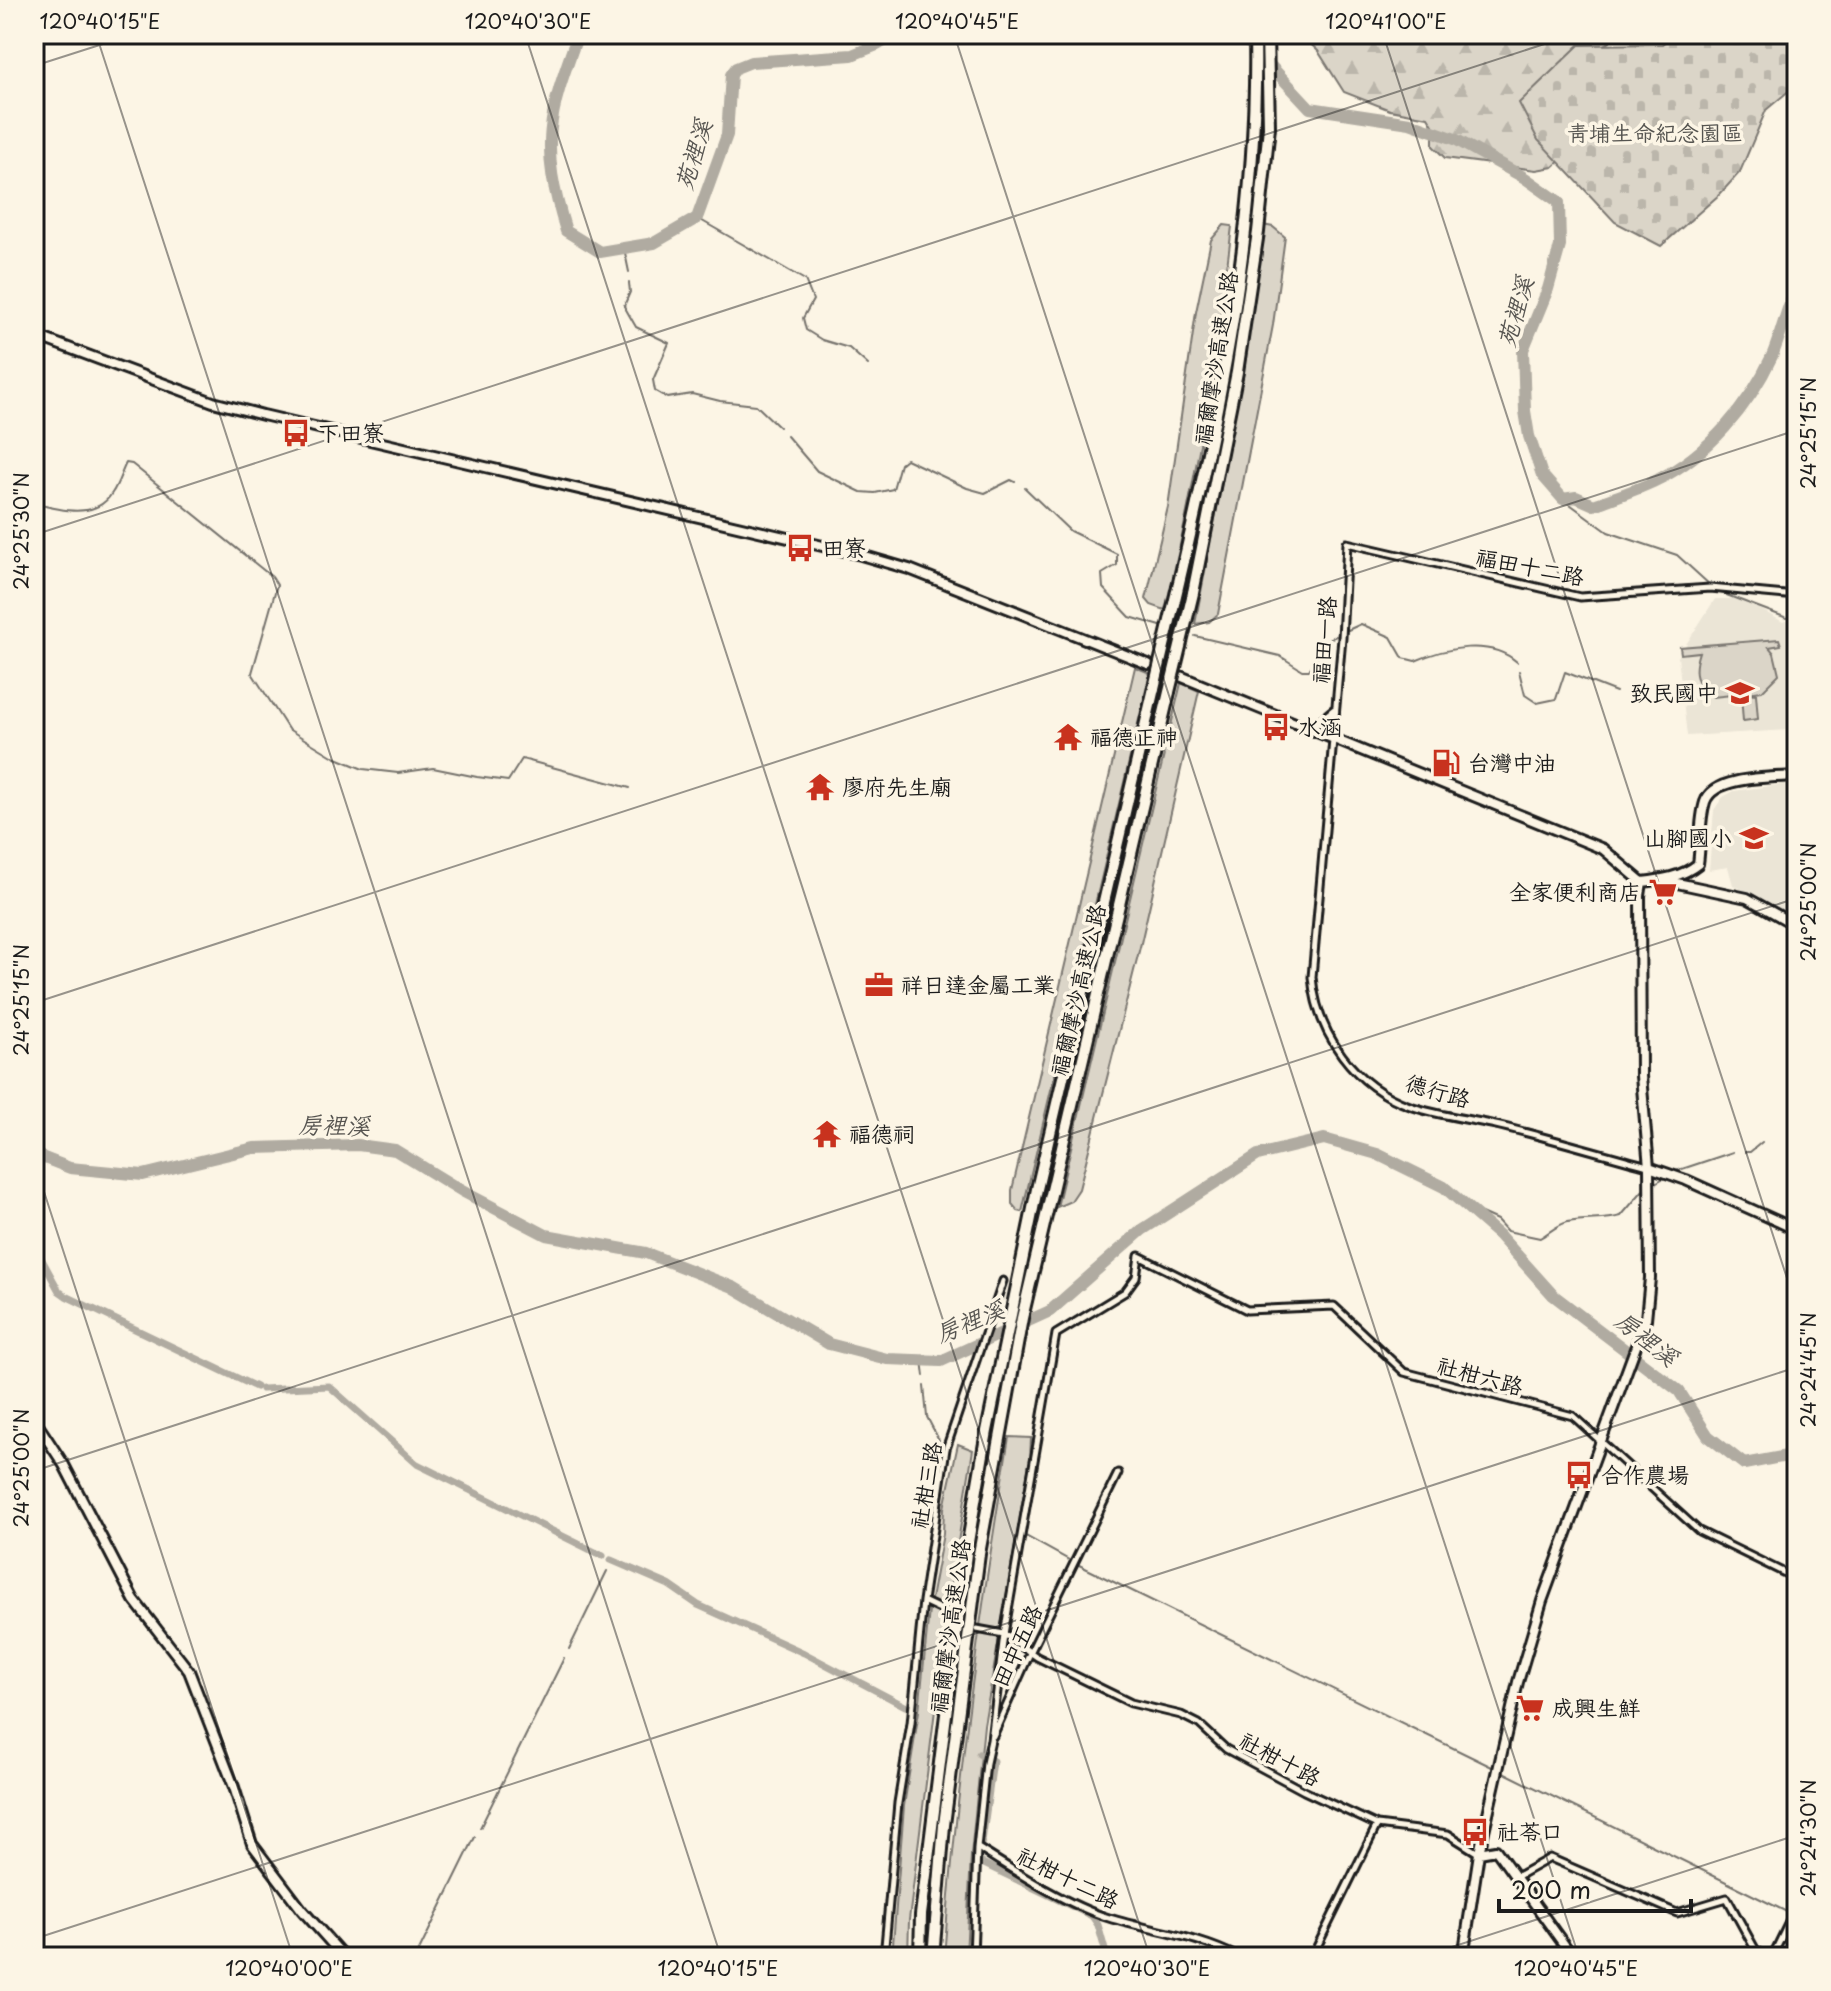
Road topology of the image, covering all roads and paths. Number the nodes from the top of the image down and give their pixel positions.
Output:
1 (1255, 34) edge
2 (1267, 34) edge
3 (34, 335) edge
4 (1347, 543) joint
5 (1797, 596) edge
6 (1148, 664) dead end
7 (1180, 676) dead end
8 (1334, 711) junction
9 (1304, 727) junction
10 (1332, 739) junction
11 (1797, 776) edge
12 (1662, 880) junction
13 (1642, 882) junction
14 (1797, 926) edge
15 (1649, 1167) junction
16 (1797, 1230) edge
17 (1003, 1281) dead end
18 (34, 1419) edge
19 (1602, 1442) junction
20 (1118, 1473) dead end
21 (1797, 1579) edge
22 (923, 1601) junction
23 (946, 1612) tunnel mouth
24 (977, 1629) tunnel mouth
25 (1004, 1634) junction
26 (1030, 1653) junction
27 (991, 1740) junction
28 (1377, 1825) junction
29 (977, 1848) junction
30 (1479, 1853) junction
31 (1516, 1877) junction
32 (1797, 1906) edge
33 (883, 1955) edge
34 (344, 1957) edge
35 (920, 1957) edge
36 (933, 1957) edge
37 (973, 1957) edge
38 (1238, 1957) edge
39 (1312, 1957) edge
40 (1463, 1957) edge
41 (1573, 1957) edge
42 (1769, 1957) edge

1 - 35 highway, 福爾摩沙高速公路, bridge
2 - 36 highway, 福爾摩沙高速公路, bridge
3 - 6 main road
4 - 5 street, 福田十二路
4 - 8 street, 福田一路
7 - 9 main road
8 - 9 main road
8 - 10 street, 福田一路
9 - 10 main road
10 - 13 main road
10 - 15 street, 德行路
11 - 12 main road
12 - 13 main road
12 - 14 main road
13 - 15 main road
15 - 16 main road, 德行路
15 - 19 main road
17 - 22 street, 社柑三路
18 - 34 main road
19 - 21 street, 社柑六路
19 - 25 street, 社柑六路
19 - 30 main road
20 - 26 street, 田中五路
22 - 23 street
22 - 33 street, 社柑三路
24 - 25 street
25 - 26 street, 社柑十路
25 - 27 street
26 - 27 street, 田中五路
26 - 28 street, 社柑十路
27 - 29 street
28 - 30 street, 社柑十路
28 - 39 street
29 - 37 street
29 - 38 street, 社柑十二路
30 - 31 main road
30 - 40 main road
31 - 41 main road
31 - 42 street
32 - 42 street

